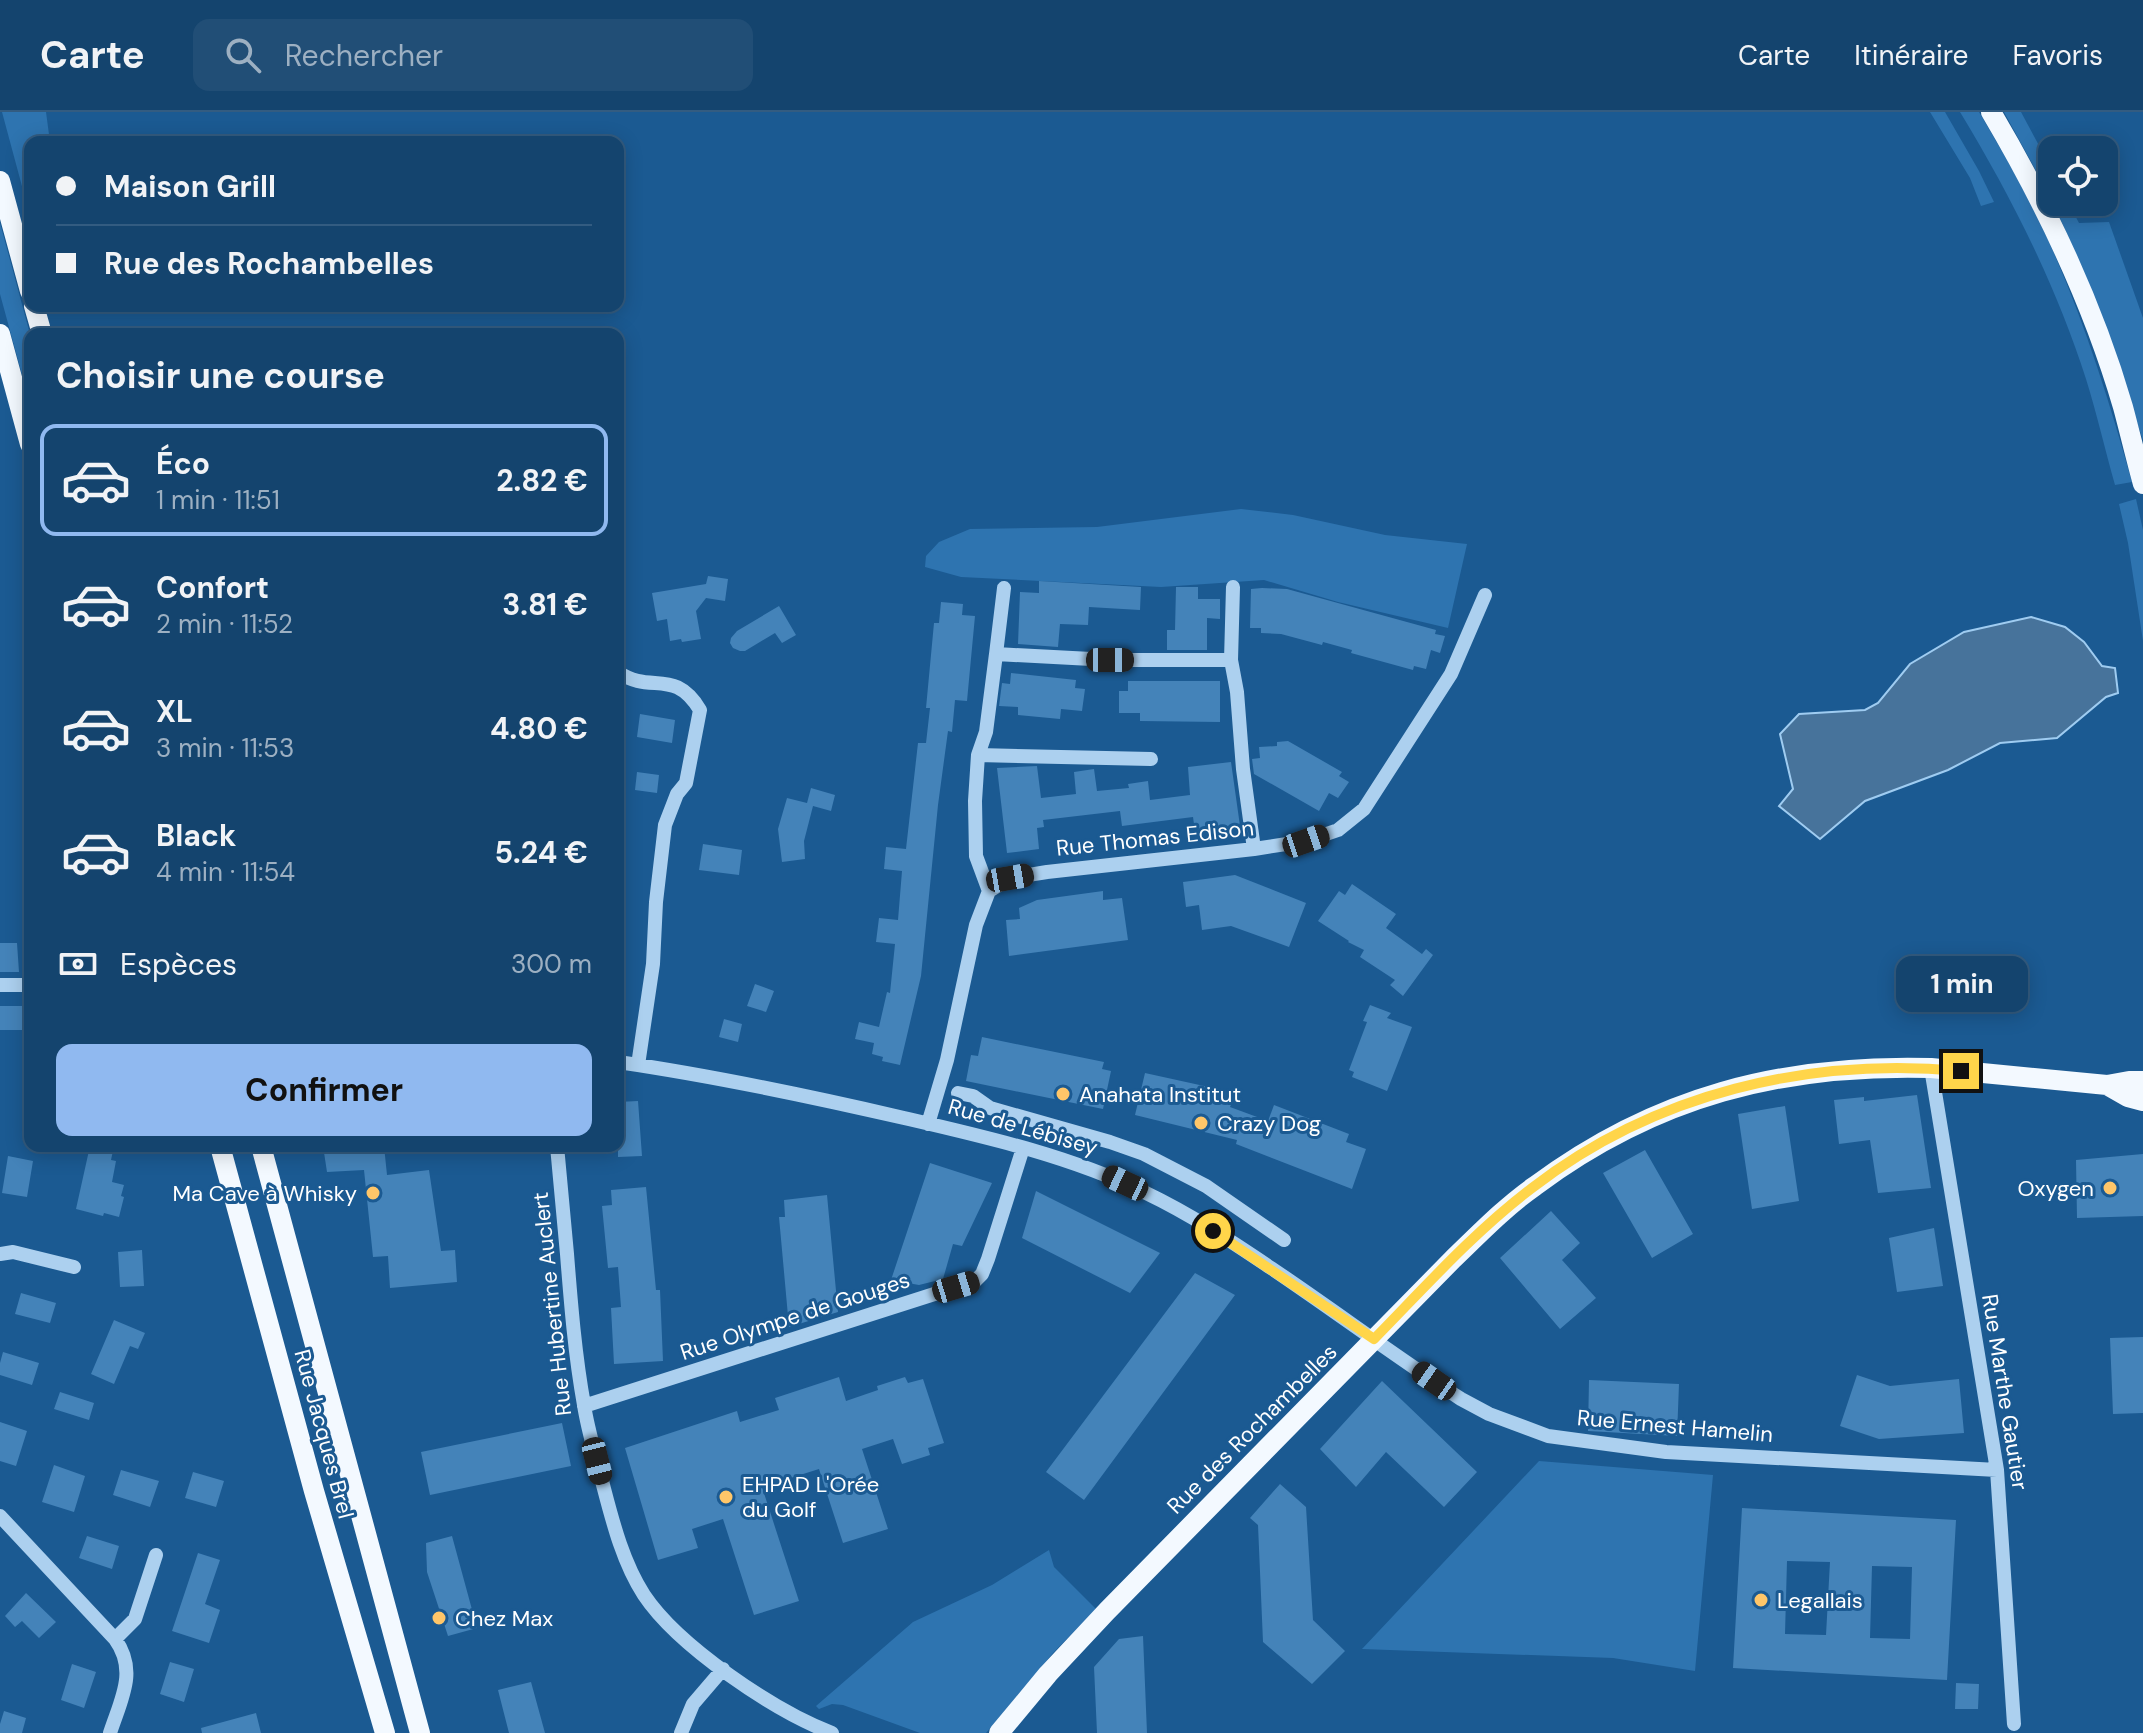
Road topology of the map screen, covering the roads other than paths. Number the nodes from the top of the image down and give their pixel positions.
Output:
1 (1991, 112) edge
2 (0, 181) edge
3 (24, 269) edge
4 (0, 334) edge
5 (24, 422) edge
6 (2143, 484) edge
7 (1233, 587) dead end
8 (1004, 588) dead end
9 (1485, 595) dead end
10 (996, 654) junction
11 (1231, 660) junction
12 (624, 676) edge
13 (978, 755) junction
14 (1151, 759) dead end
15 (1254, 849) junction
16 (989, 891) junction
17 (0, 985) edge
18 (24, 985) edge
19 (624, 1063) edge
20 (638, 1065) junction
21 (1931, 1068) junction
22 (2143, 1081) edge
23 (2107, 1085) junction
24 (958, 1093) dead end
25 (2143, 1101) edge
26 (928, 1124) junction
27 (1023, 1148) junction
28 (222, 1152) edge
29 (263, 1152) edge
30 (558, 1152) edge
31 (1284, 1240) dead end
32 (0, 1254) edge
33 (74, 1267) dead end
34 (1374, 1339) junction
35 (584, 1406) junction
36 (1997, 1470) junction
37 (0, 1516) edge
38 (156, 1555) dead end
39 (115, 1639) junction
40 (723, 1669) junction
41 (2014, 1724) dead end
42 (110, 1733) edge
43 (385, 1733) edge
44 (420, 1733) edge
45 (681, 1733) edge
46 (832, 1733) edge
47 (999, 1733) edge

1 - 6 main road
2 - 3 main road
4 - 5 main road
7 - 11 street
8 - 10 street
9 - 15 street, Rue Thomas Edison
10 - 11 street
10 - 13 street
11 - 15 street
12 - 20 street
13 - 14 street
13 - 16 street
15 - 16 street, Rue Thomas Edison
16 - 26 street
17 - 18 street
19 - 20 street, Rue de Lébisey
20 - 26 street, Rue de Lébisey
21 - 23 main road, Rue des Rochambelles
21 - 34 main road, Rue des Rochambelles
21 - 36 street, Rue Marthe Gautier
22 - 23 main road, Rue des Rochambelles
23 - 25 main road, Rue des Rochambelles
24 - 31 street
26 - 27 street, Rue de Lébisey
27 - 34 street, Rue de Lébisey
27 - 35 street, Rue Olympe de Gouges
28 - 43 main road, Rue Jacques Brel
29 - 44 main road, Rue Jacques Brel
30 - 35 street, Rue Hubertine Auclert
32 - 33 street
34 - 36 street, Rue Ernest Hamelin
34 - 47 main road, Rue des Rochambelles
35 - 40 street, Rue Hubertine Auclert
36 - 41 street, Rue Marthe Gautier
37 - 39 street
38 - 39 street
39 - 42 street
40 - 45 street
40 - 46 street, Rue Hubertine Auclert

